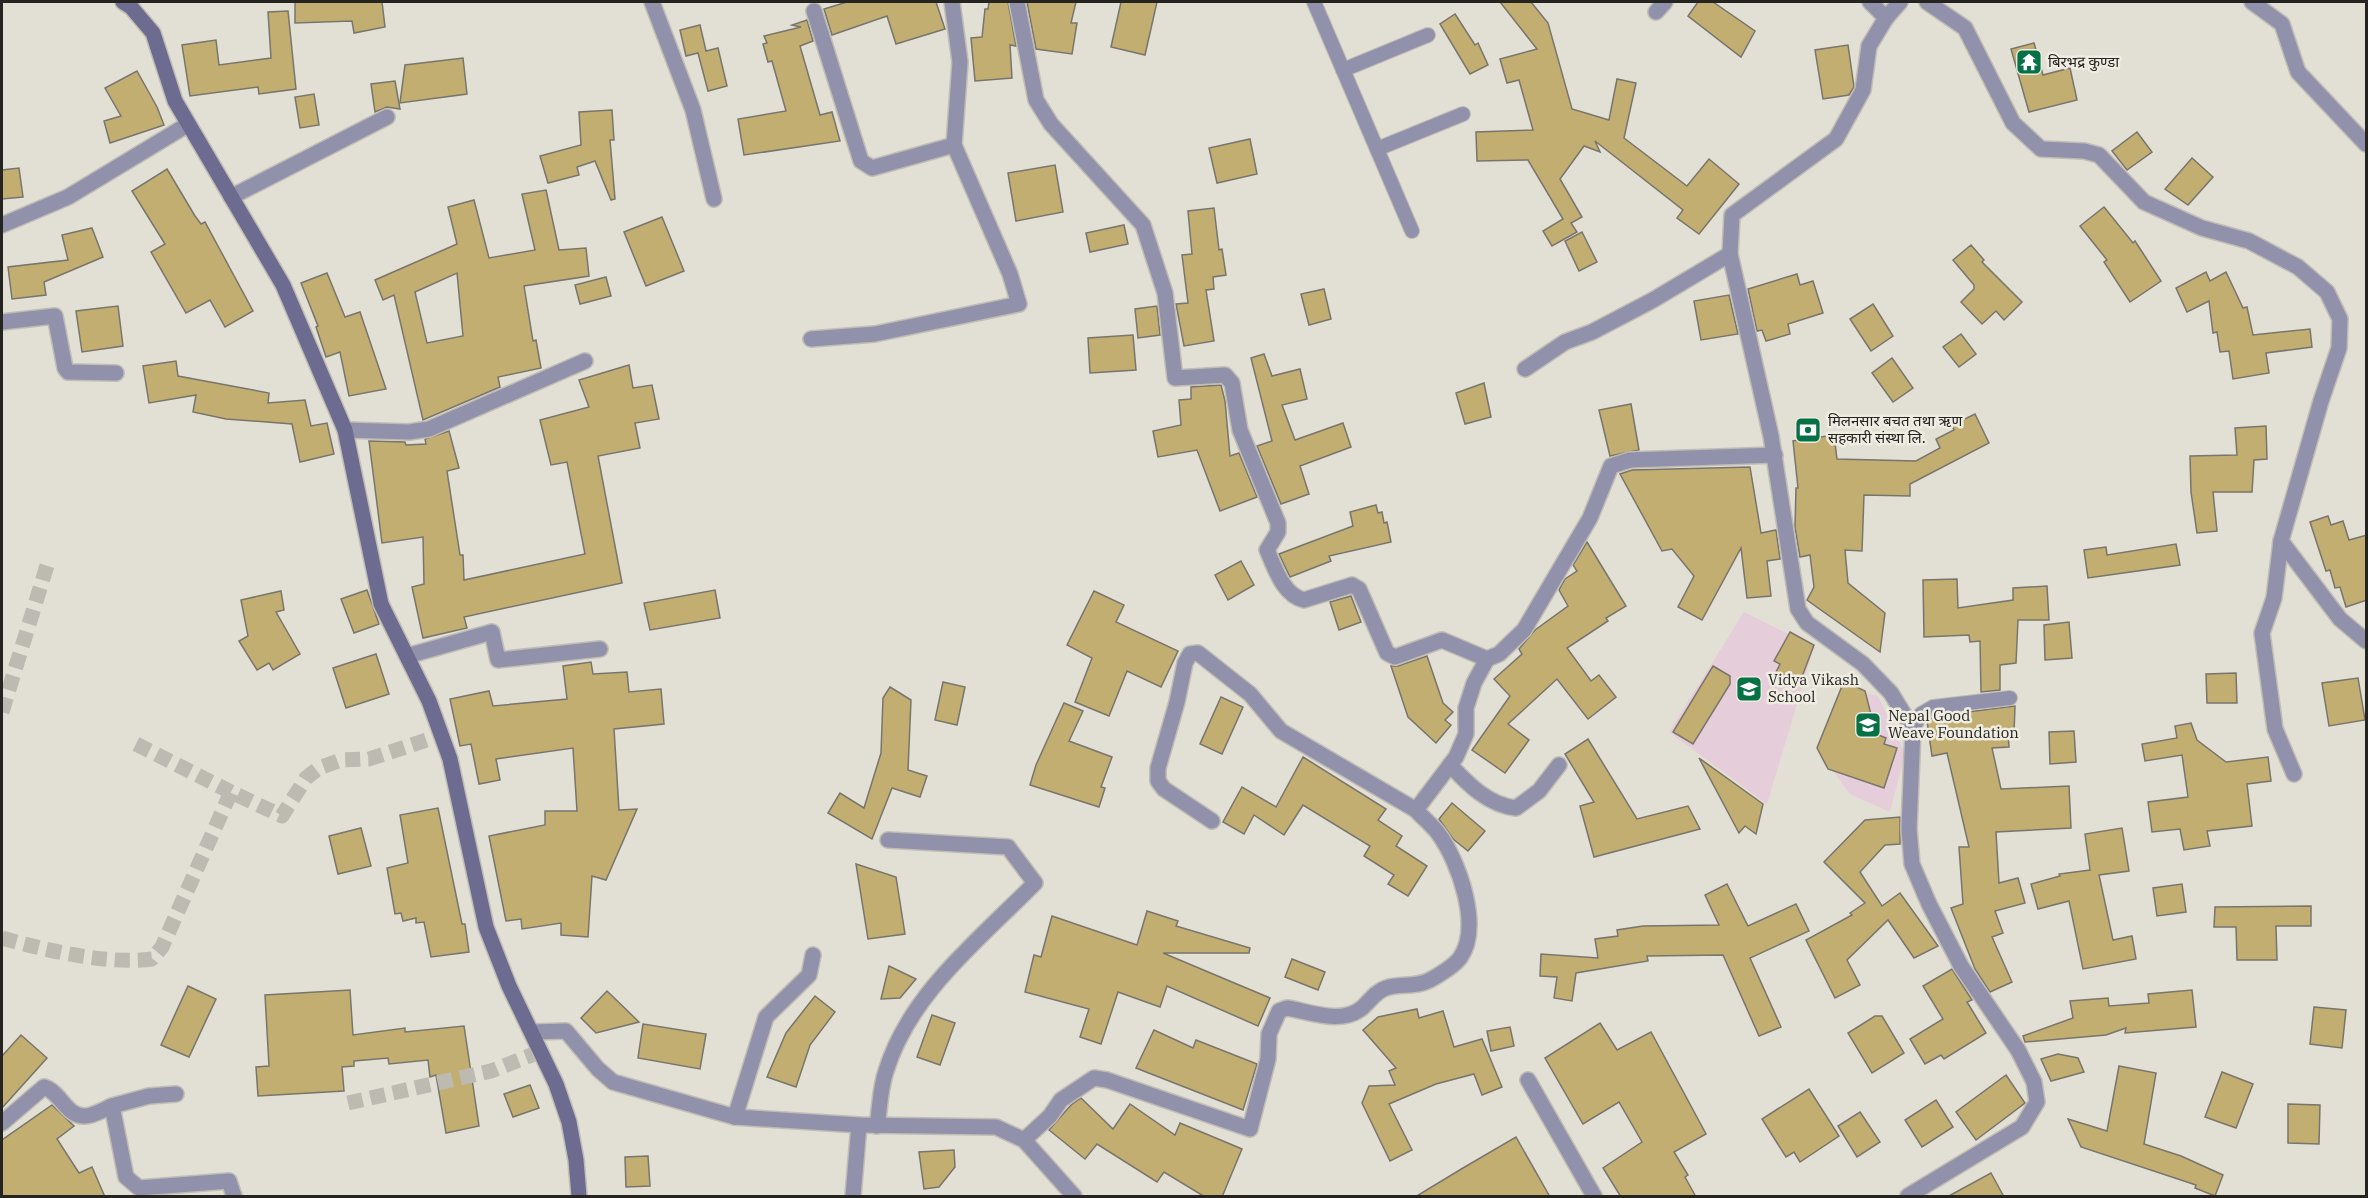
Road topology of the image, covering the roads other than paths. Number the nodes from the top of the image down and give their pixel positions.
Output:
1 (123, 2) edge
2 (652, 2) edge
3 (952, 2) edge
4 (1017, 2) edge
5 (1314, 2) edge
6 (1870, 2) edge
7 (1900, 2) edge
8 (1927, 2) edge
9 (2252, 2) edge
10 (814, 11) dead end
11 (1886, 18) junction
12 (1428, 35) dead end
13 (1343, 70) junction
14 (1463, 114) dead end
15 (387, 117) dead end
16 (187, 125) junction
17 (2367, 144) edge
18 (954, 145) junction
19 (1377, 149) junction
20 (231, 197) junction
21 (714, 199) dead end
22 (2, 225) edge
23 (1412, 231) dead end
24 (1730, 254) junction
25 (2, 322) edge
26 (811, 339) dead end
27 (585, 361) dead end
28 (1525, 369) dead end
29 (116, 373) dead end
30 (345, 430) junction
31 (1775, 455) junction
32 (2281, 541) junction
33 (2367, 641) edge
34 (600, 649) dead end
35 (407, 656) junction
36 (1487, 659) junction
37 (2010, 698) dead end
38 (1913, 729) junction
39 (1450, 765) junction
40 (1559, 765) dead end
41 (2294, 774) dead end
42 (1416, 810) junction
43 (1212, 821) dead end
44 (888, 840) dead end
45 (813, 954) dead end
46 (532, 1032) junction
47 (1528, 1080) dead end
48 (176, 1094) dead end
49 (112, 1106) junction
50 (735, 1117) junction
51 (2, 1123) edge
52 (860, 1125) junction
53 (877, 1125) junction
54 (1024, 1140) junction
55 (234, 1197) edge
56 (579, 1197) edge
57 (853, 1197) edge
58 (1074, 1197) edge
59 (1594, 1197) edge
60 (1908, 1197) edge

1 - 16 street
2 - 21 street
3 - 18 street
4 - 36 street
5 - 13 lane
6 - 11 street
7 - 11 street
8 - 32 street
9 - 17 street
10 - 18 street
11 - 24 street
12 - 13 lane
13 - 19 lane
14 - 19 lane
15 - 20 street
16 - 20 street
16 - 22 street
18 - 26 street
19 - 23 lane
20 - 30 street
24 - 28 street
24 - 31 street
25 - 29 street
27 - 30 street
30 - 35 street
31 - 36 street
31 - 38 street
32 - 33 street
32 - 41 street
34 - 35 street
35 - 46 street
36 - 39 street
37 - 38 lane
38 - 60 street
39 - 40 street
39 - 42 street
42 - 43 street
42 - 54 street
44 - 53 street
45 - 50 street
46 - 50 street
46 - 56 street
47 - 59 street
48 - 49 street
49 - 51 street
49 - 55 street
50 - 52 street
52 - 53 street
52 - 57 street
53 - 54 street
54 - 58 street

